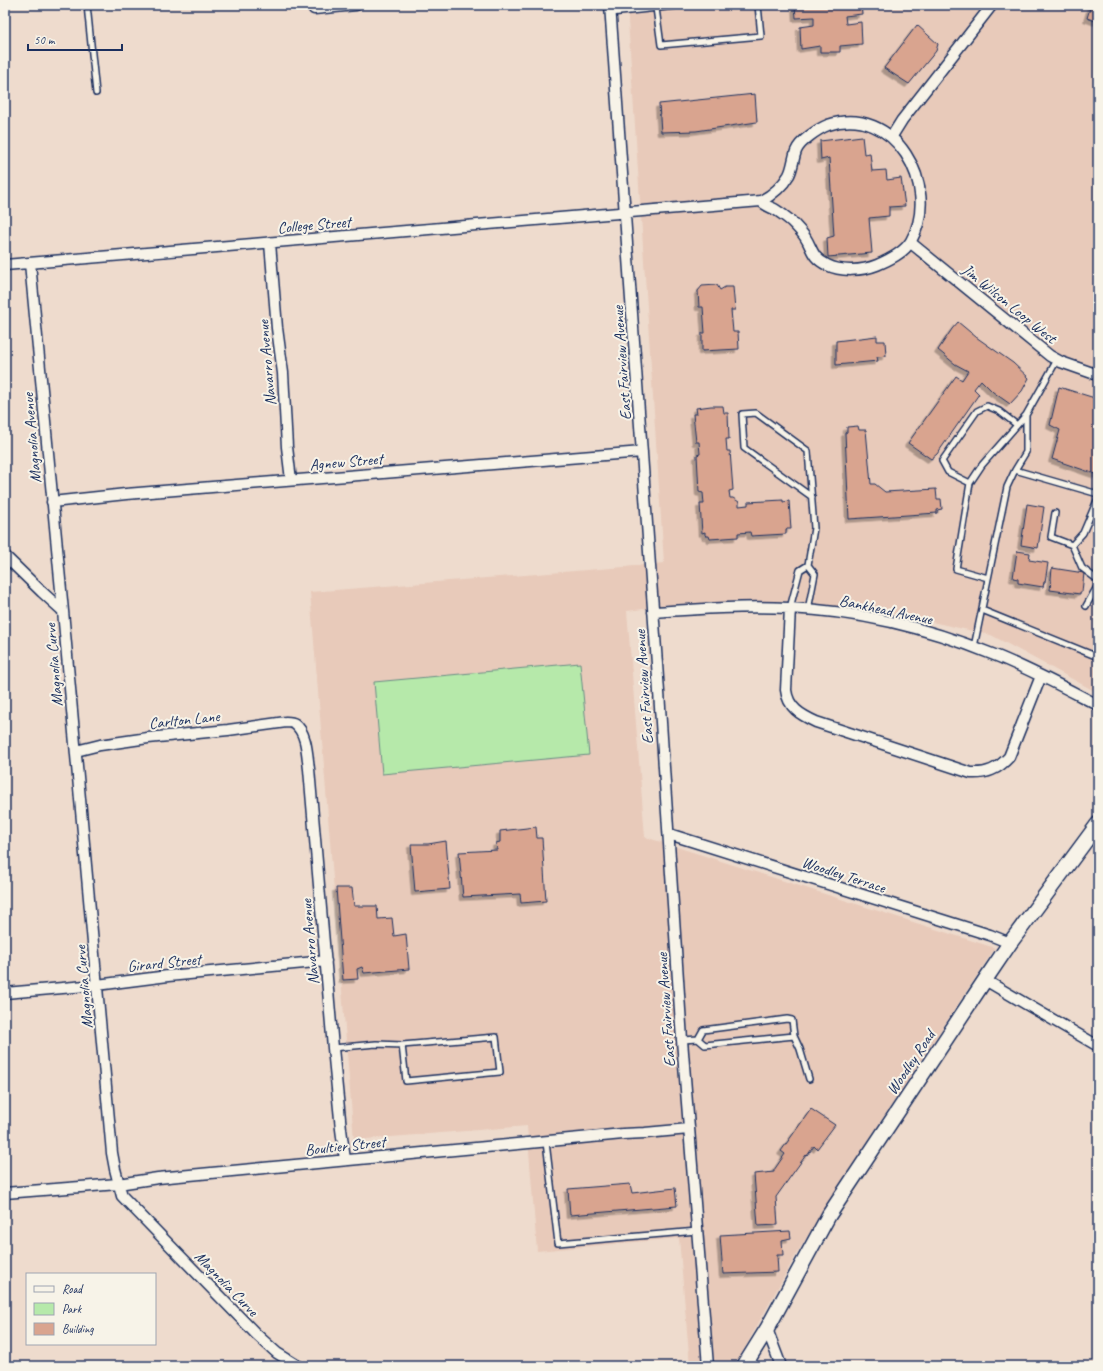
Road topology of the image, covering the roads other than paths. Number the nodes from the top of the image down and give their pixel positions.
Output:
1 (356, 5) edge
2 (686, 5) edge
3 (758, 5) edge
4 (992, 5) edge
5 (88, 7) edge
6 (656, 8) junction
7 (314, 9) dead end
8 (610, 9) edge
9 (96, 93) dead end
10 (892, 136) junction
11 (761, 201) junction
12 (625, 214) junction
13 (911, 242) junction
14 (270, 243) junction
15 (30, 263) junction
16 (5, 265) edge
17 (1057, 360) junction
18 (1098, 375) edge
19 (1026, 415) junction
20 (1017, 425) junction
21 (642, 452) junction
22 (1016, 470) junction
23 (291, 480) junction
24 (970, 483) junction
25 (1098, 494) edge
26 (812, 497) junction
27 (1098, 498) edge
28 (52, 502) junction
29 (1055, 513) dead end
30 (1072, 545) junction
31 (5, 556) edge
32 (808, 565) junction
33 (988, 578) junction
34 (1098, 580) edge
35 (1098, 585) edge
36 (1086, 606) dead end
37 (790, 608) junction
38 (808, 610) junction
39 (982, 610) junction
40 (63, 611) junction
41 (653, 612) junction
42 (974, 647) junction
43 (1098, 657) edge
44 (1041, 676) junction
45 (1098, 705) edge
46 (296, 724) joint
47 (76, 750) junction
48 (1098, 824) edge
49 (669, 834) junction
50 (1010, 943) junction
51 (326, 961) junction
52 (985, 980) junction
53 (98, 985) junction
54 (5, 992) edge
55 (794, 1036) junction
56 (698, 1039) junction
57 (682, 1040) junction
58 (402, 1045) junction
59 (1098, 1046) edge
60 (333, 1048) junction
61 (809, 1079) dead end
62 (689, 1129) junction
63 (546, 1142) junction
64 (345, 1160) junction
65 (118, 1184) junction
66 (5, 1193) edge
67 (697, 1231) junction
68 (767, 1329) junction
69 (298, 1366) edge
70 (708, 1366) edge
71 (744, 1366) edge
72 (781, 1366) edge

1 - 7 street
2 - 6 lane
3 - 6 lane
4 - 10 street
5 - 9 lane
6 - 8 lane
8 - 12 street, East Fairview Avenue
10 - 11 street
10 - 13 street
11 - 12 street, College Street
11 - 13 street
12 - 14 street, College Street
12 - 21 street, East Fairview Avenue
13 - 17 street, Jim Wilson Loop West
14 - 15 street, College Street
14 - 23 street, Navarro Avenue
15 - 16 street, College Street
15 - 28 street, Magnolia Avenue
17 - 18 street, Jim Wilson Loop West
17 - 19 lane
19 - 20 lane
19 - 22 lane
20 - 24 lane
20 - 24 lane
21 - 23 street, Agnew Street
21 - 41 street, East Fairview Avenue
22 - 25 lane
22 - 33 lane
23 - 28 street, Agnew Street
24 - 33 lane
26 - 26 lane
26 - 32 lane
27 - 30 lane
28 - 40 street, Magnolia Avenue
29 - 30 lane
30 - 34 lane
31 - 40 street, Magnolia Curve
32 - 37 lane
32 - 38 lane
33 - 39 lane
35 - 36 lane
37 - 38 street, Bankhead Avenue
37 - 41 street, Bankhead Avenue
37 - 44 street
38 - 42 street, Bankhead Avenue
39 - 42 lane
39 - 43 lane
40 - 47 street, Magnolia Curve
41 - 49 street, East Fairview Avenue
42 - 44 street, Bankhead Avenue
44 - 45 street, Bankhead Avenue
46 - 47 street, Carlton Lane
46 - 51 street, Navarro Avenue
47 - 53 street, Magnolia Curve
48 - 50 main road, Woodley Road
49 - 50 street, Woodley Terrace
49 - 57 street, East Fairview Avenue
50 - 52 main road, Woodley Road
51 - 53 street, Girard Street
51 - 60 street, Navarro Avenue
52 - 59 street
52 - 68 main road, Woodley Road
53 - 54 street, Girard Street
53 - 65 street, Magnolia Curve
55 - 56 lane
55 - 56 lane
55 - 61 lane
56 - 57 lane
57 - 62 street, East Fairview Avenue
58 - 58 lane
58 - 60 lane
60 - 64 street, Navarro Avenue
62 - 63 street, Boultier Street
62 - 67 street, East Fairview Avenue
63 - 64 street, Boultier Street
63 - 67 lane
64 - 65 street, Boultier Street
65 - 66 street, Boultier Street
65 - 69 street, Magnolia Curve
67 - 70 street, East Fairview Avenue
68 - 71 main road, Woodley Road
68 - 72 street

